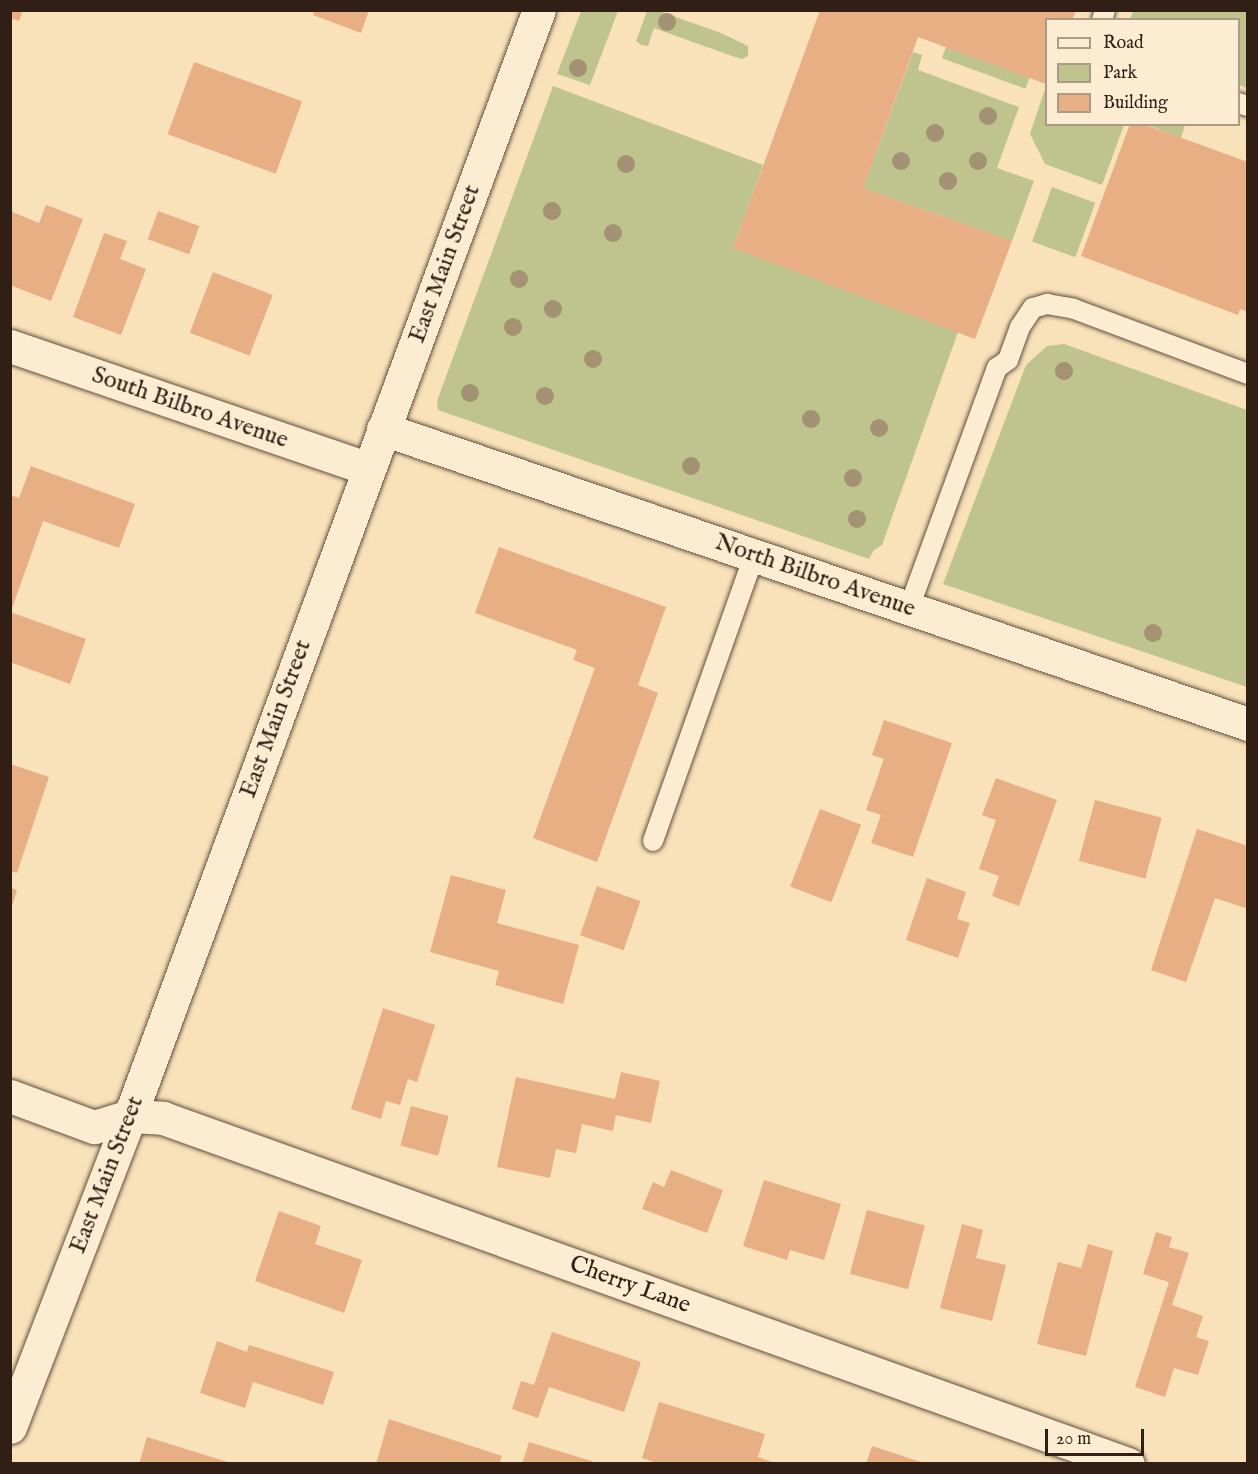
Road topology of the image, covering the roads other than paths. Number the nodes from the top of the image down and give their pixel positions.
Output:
1 (539, 10) edge
2 (10, 346) edge
3 (1248, 374) edge
4 (384, 429) junction
5 (369, 469) junction
6 (754, 556) junction
7 (909, 608) junction
8 (1248, 724) edge
9 (653, 841) dead end
10 (10, 1096) edge
11 (130, 1116) junction
12 (10, 1427) edge
13 (1128, 1464) edge

1 - 4 street, East Main Street
2 - 5 street, South Bilbro Avenue
3 - 7 lane
4 - 5 street, East Main Street
4 - 6 street, North Bilbro Avenue
5 - 11 street, East Main Street
6 - 7 street, North Bilbro Avenue
6 - 9 lane
7 - 8 street, North Bilbro Avenue
10 - 11 street
11 - 12 street, East Main Street
11 - 13 street, Cherry Lane

